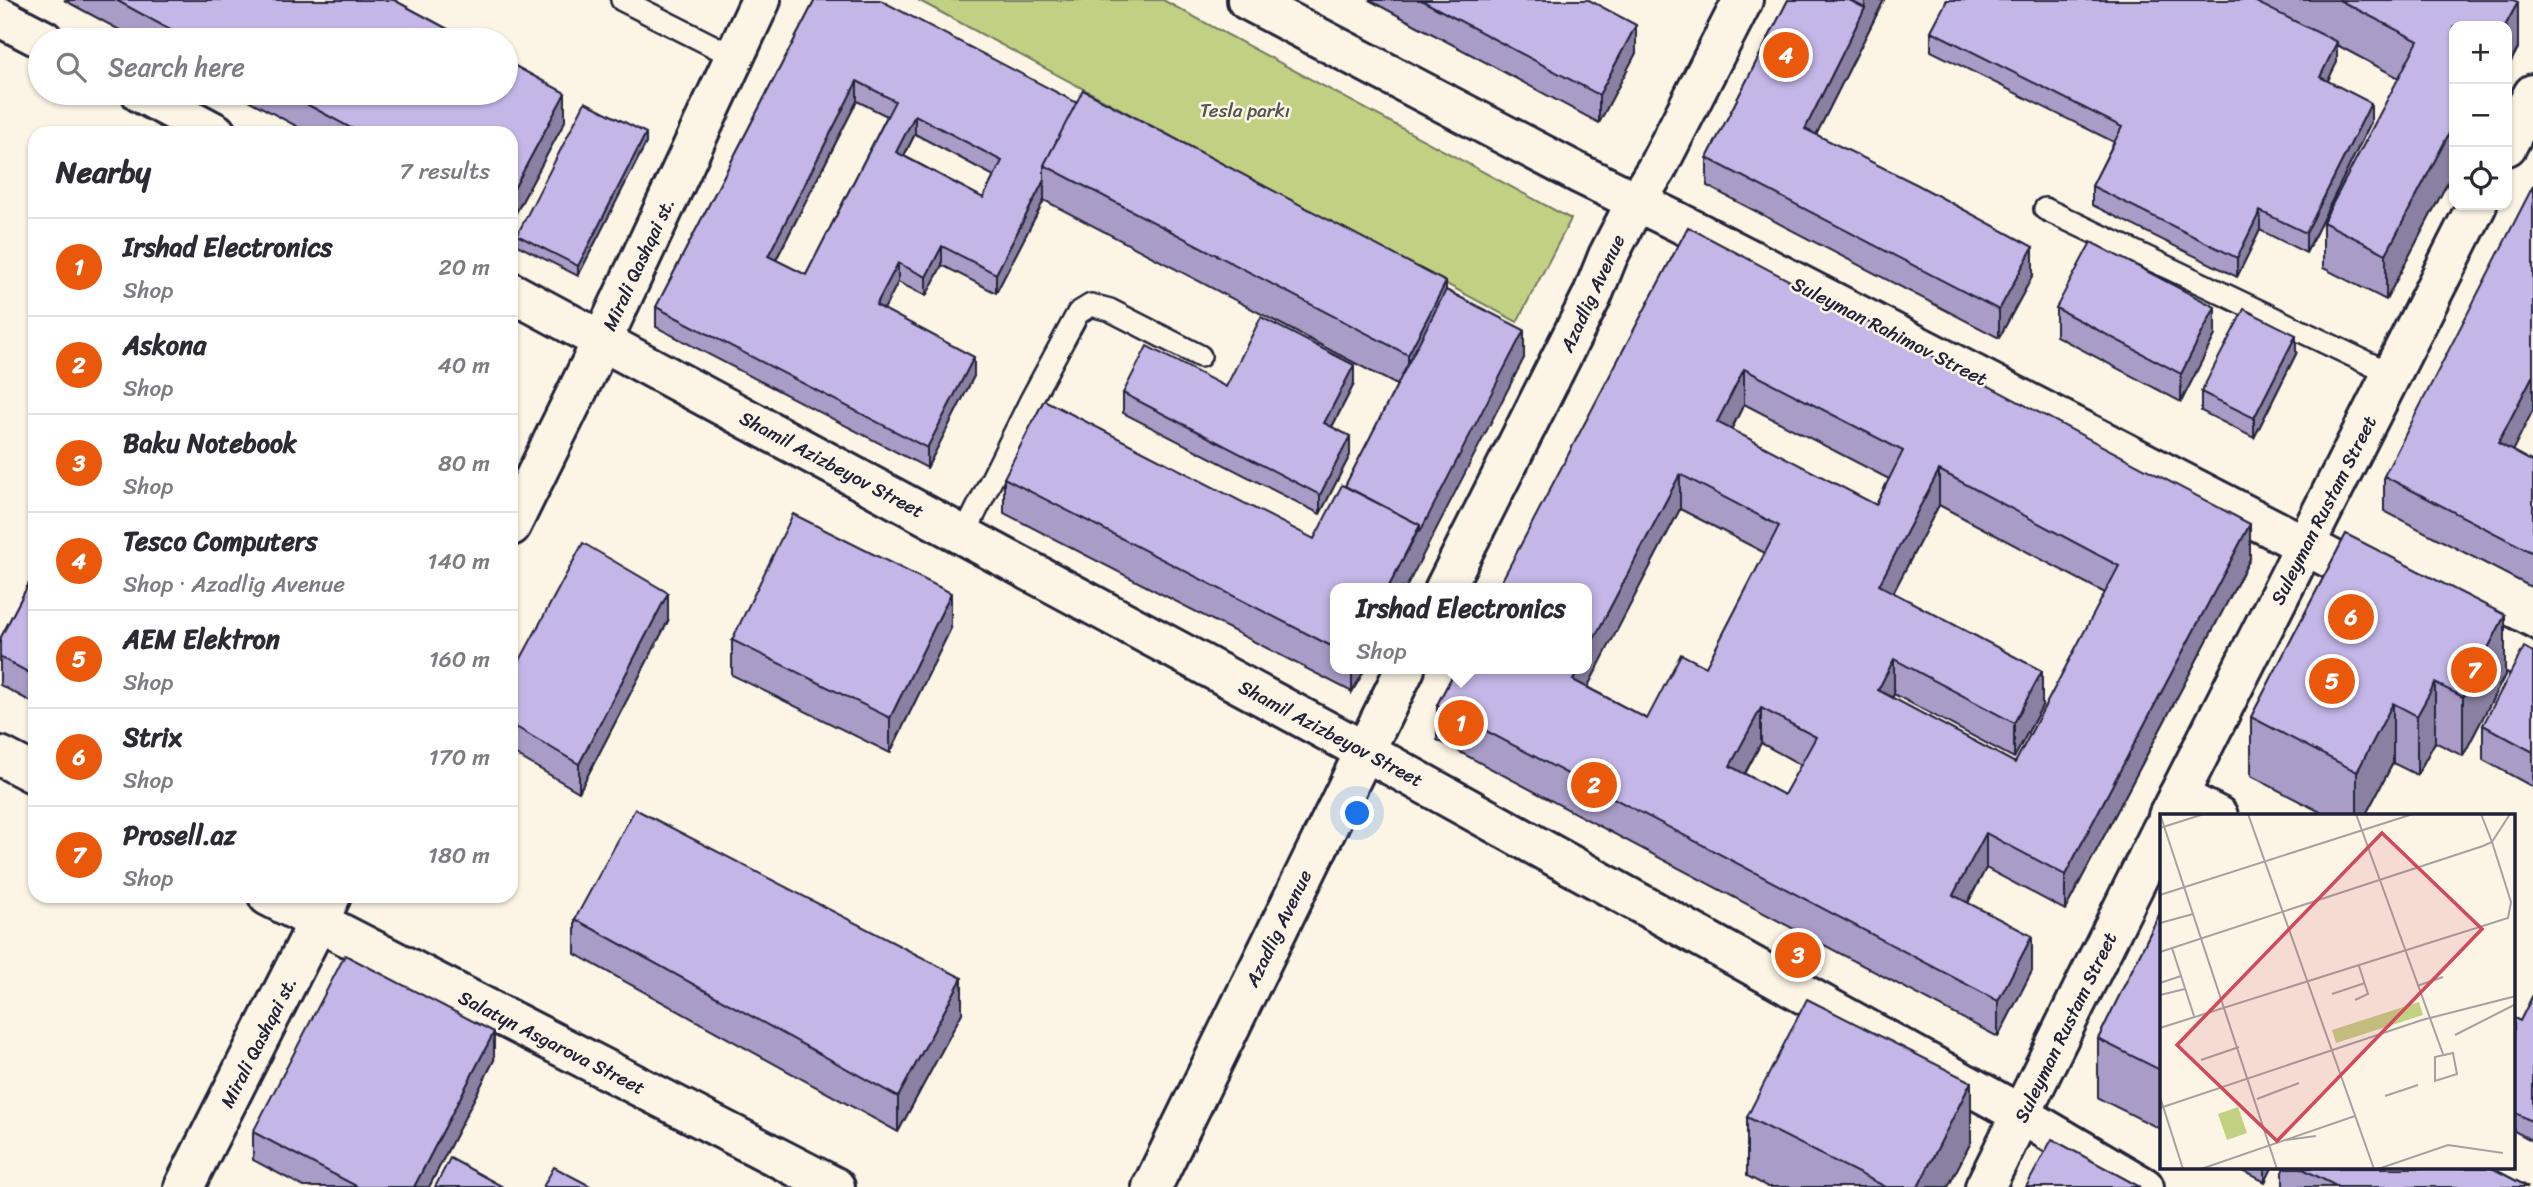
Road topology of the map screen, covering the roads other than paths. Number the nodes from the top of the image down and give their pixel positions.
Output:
1 (622, 0) edge
2 (761, 0) edge
3 (1247, 0) edge
4 (1743, 0) edge
5 (0, 17) edge
6 (28, 32) edge
7 (735, 57) junction
8 (2533, 94) edge
9 (164, 105) edge
10 (203, 126) edge
11 (2512, 136) edge
12 (1636, 202) junction
13 (2045, 209) dead end
14 (2474, 210) edge
15 (518, 296) edge
16 (602, 341) junction
17 (1200, 356) dead end
18 (2391, 374) junction
19 (1031, 400) junction
20 (1055, 412) edge
21 (518, 512) edge
22 (964, 536) junction
23 (2305, 545) junction
24 (1448, 583) edge
25 (2533, 663) edge
26 (1402, 674) edge
27 (1364, 751) junction
28 (0, 756) edge
29 (28, 770) edge
30 (2169, 813) edge
31 (2160, 831) edge
32 (299, 903) edge
33 (325, 909) edge
34 (2022, 1115) junction
35 (184, 1187) edge
36 (835, 1187) edge
37 (1152, 1187) edge
38 (1985, 1187) edge
39 (2144, 1187) edge

1 - 7 lane
2 - 7 street, Mirali Qashqai st.
3 - 12 street, Suleyman Rahimov Street
4 - 12 street, Azadlig Avenue
5 - 6 street
7 - 16 street, Mirali Qashqai st.
8 - 11 street
9 - 10 street
12 - 23 street, Suleyman Rahimov Street
12 - 24 street, Azadlig Avenue
13 - 18 lane
14 - 18 street, Suleyman Rustam Street
15 - 16 street, Shamil Azizbeyov Street
16 - 21 street, Mirali Qashqai st.
16 - 22 street, Shamil Azizbeyov Street
17 - 19 lane
18 - 23 street, Suleyman Rustam Street
19 - 20 lane
19 - 22 lane
22 - 27 street, Shamil Azizbeyov Street
23 - 25 street, Suleyman Rahimov Street
23 - 30 street, Suleyman Rustam Street
26 - 27 street, Azadlig Avenue
27 - 34 street, Shamil Azizbeyov Street
27 - 37 street, Azadlig Avenue
28 - 29 street
31 - 34 street, Suleyman Rustam Street
32 - 33 street, Salatyn Asgarova Street
33 - 35 street, Mirali Qashqai st.
33 - 36 street, Salatyn Asgarova Street
34 - 38 street, Suleyman Rustam Street
34 - 39 street, Shamil Azizbeyov Street

